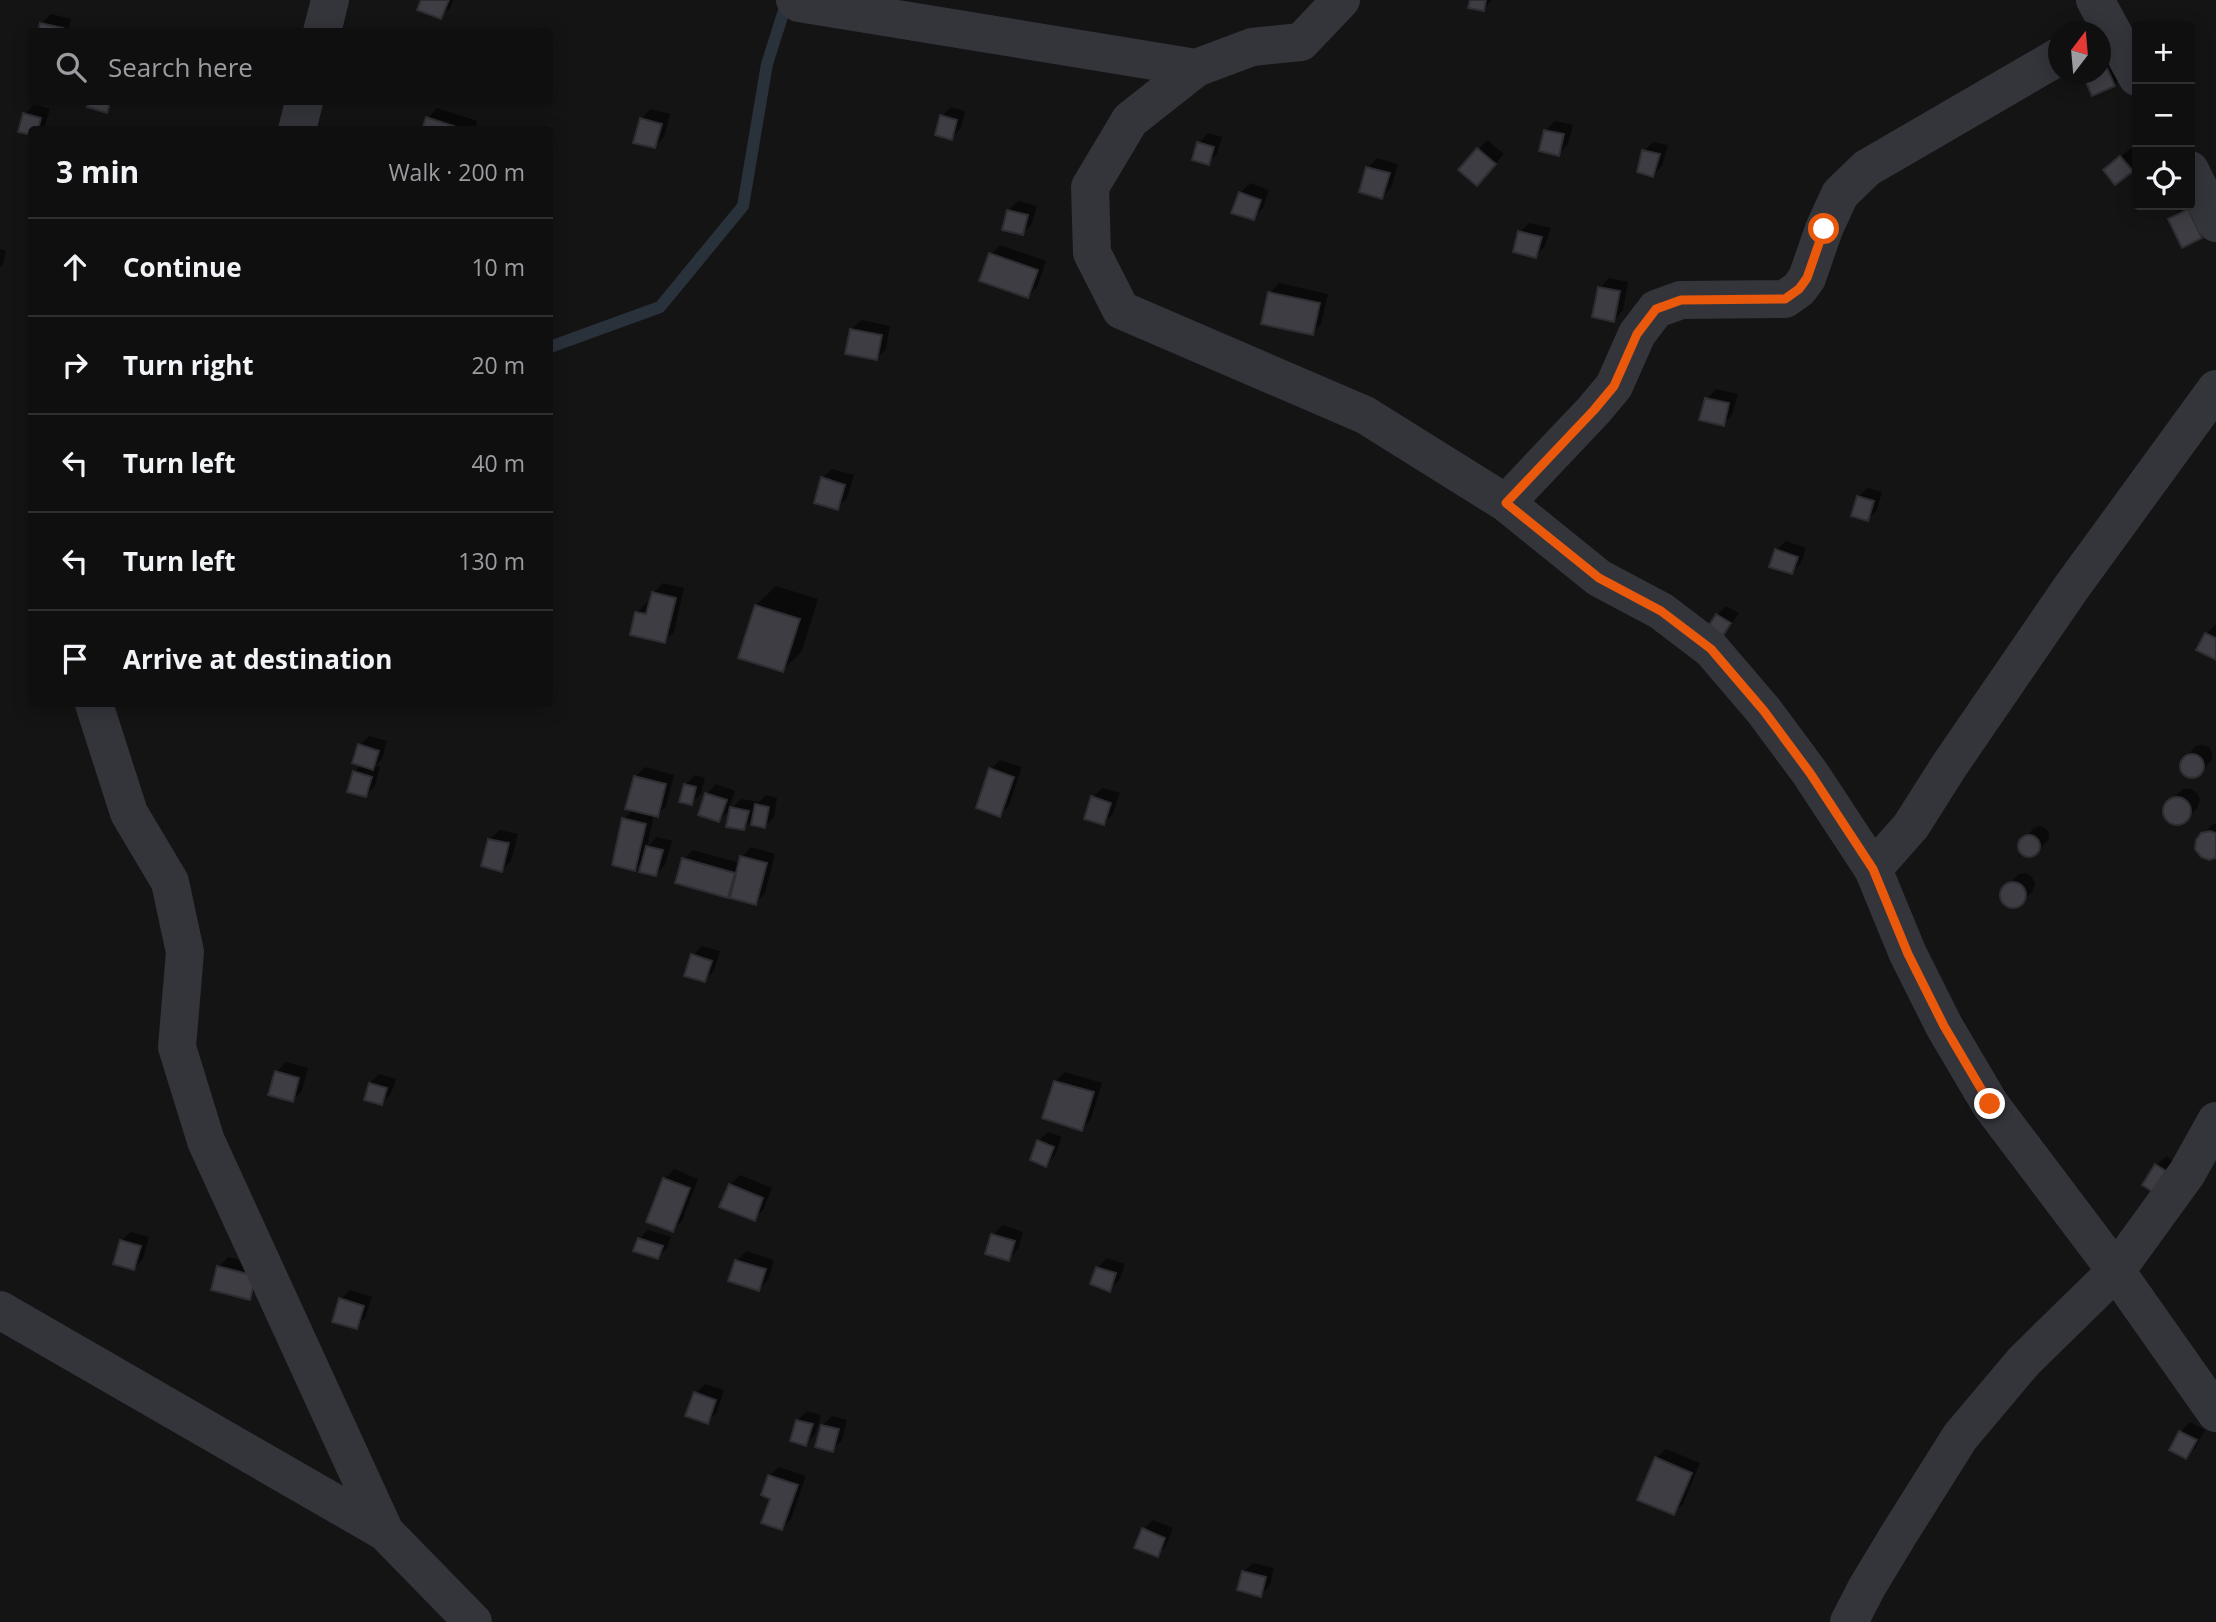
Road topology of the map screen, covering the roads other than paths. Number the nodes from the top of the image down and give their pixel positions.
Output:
1 (330, 0) edge
2 (795, 0) edge
3 (1340, 0) edge
4 (2102, 20) edge
5 (324, 28) edge
6 (2048, 63) edge
7 (1196, 68) junction
8 (2132, 69) edge
9 (303, 105) edge
10 (298, 126) edge
11 (2195, 180) edge
12 (2216, 223) edge
13 (2216, 389) edge
14 (1506, 503) junction
15 (95, 707) edge
16 (1873, 869) junction
17 (2216, 1121) edge
18 (2116, 1271) junction
19 (0, 1310) edge
20 (2216, 1413) edge
21 (385, 1532) junction
22 (473, 1622) edge
23 (1849, 1622) edge

1 - 5 street
2 - 7 street
3 - 7 street
4 - 8 street
6 - 14 street
7 - 14 street
9 - 10 street
11 - 12 street
13 - 16 street
14 - 16 street
15 - 21 street
16 - 18 street
17 - 18 street
18 - 20 street
18 - 23 street
19 - 21 street
21 - 22 street

